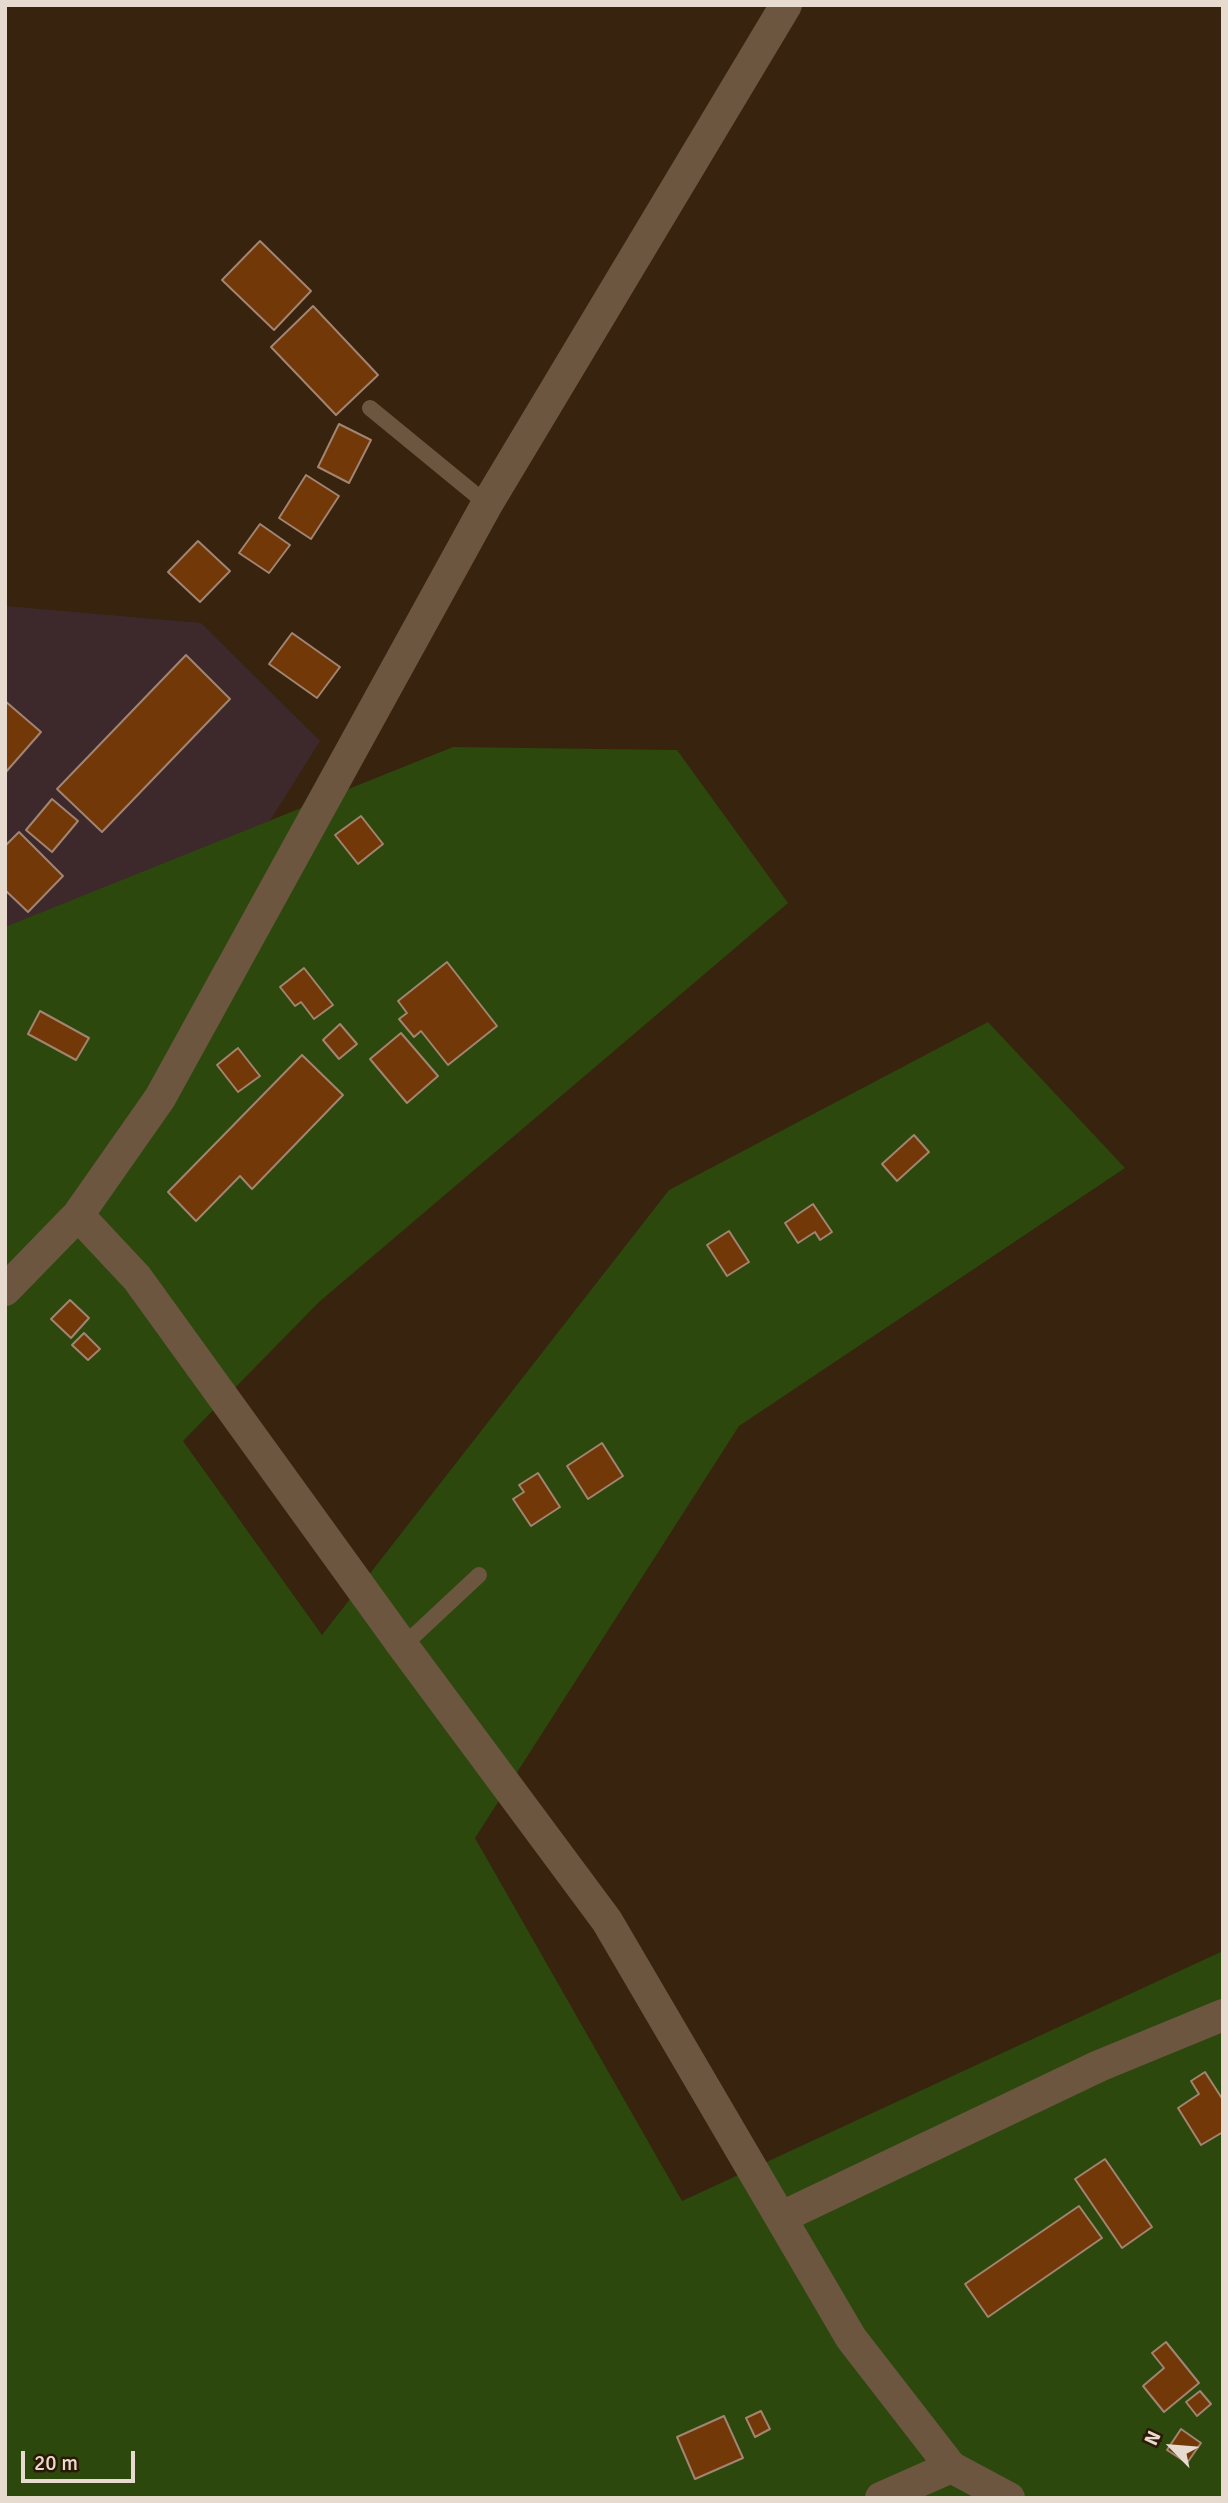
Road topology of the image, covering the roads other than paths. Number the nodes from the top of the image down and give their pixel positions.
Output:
1 (786, 5) edge
2 (370, 408) dead end
3 (487, 504) junction
4 (78, 1215) junction
5 (5, 1290) edge
6 (479, 1575) dead end
7 (403, 1646) junction
8 (1223, 2015) edge
9 (782, 2217) junction
10 (951, 2467) junction
11 (881, 2498) edge
12 (1009, 2498) edge

1 - 3 street
2 - 3 lane
3 - 4 street
4 - 5 street
4 - 7 street
6 - 7 lane
7 - 9 street
8 - 9 street
9 - 10 street
10 - 11 street
10 - 12 street

